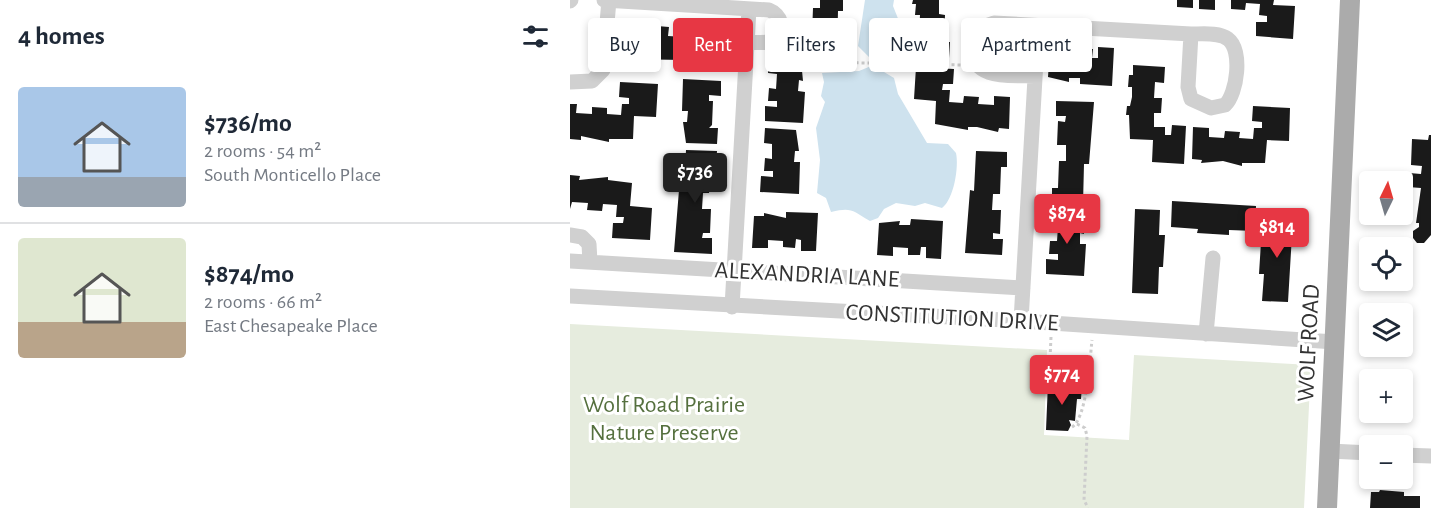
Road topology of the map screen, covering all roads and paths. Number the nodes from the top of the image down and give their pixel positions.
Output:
1 (604, 0) edge
2 (609, 0) edge
3 (1350, 0) edge
4 (749, 9) junction
5 (748, 18) edge
6 (1092, 29) edge
7 (1191, 34) junction
8 (753, 41) edge
9 (857, 62) edge
10 (961, 66) edge
11 (745, 72) edge
12 (988, 72) edge
13 (1035, 72) edge
14 (1035, 76) junction
15 (570, 82) edge
16 (570, 235) edge
17 (1213, 258) dead end
18 (570, 261) edge
19 (590, 262) junction
20 (734, 271) junction
21 (1023, 288) junction
22 (570, 296) edge
23 (732, 307) junction
24 (1021, 321) junction
25 (1052, 323) junction
26 (1093, 326) junction
27 (1206, 334) junction
28 (1335, 342) junction
29 (1050, 358) junction
30 (1090, 361) junction
31 (1050, 371) junction
32 (1062, 372) junction
33 (1073, 372) junction
34 (1087, 373) junction
35 (1085, 383) junction
36 (1077, 424) junction
37 (1072, 427) dead end
38 (1330, 451) junction
39 (1359, 452) edge
40 (1413, 455) edge
41 (1431, 456) edge
42 (1088, 508) edge
43 (1327, 508) edge

1 - 2 street
2 - 4 street
2 - 15 street
3 - 28 main road, WOLF ROAD
4 - 5 street
4 - 8 street
6 - 7 street
7 - 7 street
9 - 10 path
11 - 20 street
12 - 14 street
13 - 14 street
14 - 21 street
16 - 19 street
17 - 27 street
18 - 19 street, ALEXANDRIA LANE
19 - 20 street, ALEXANDRIA LANE
20 - 21 street, ALEXANDRIA LANE
20 - 23 street
21 - 24 street
22 - 23 street, CONSTITUTION DRIVE
23 - 24 street, CONSTITUTION DRIVE
24 - 25 street, CONSTITUTION DRIVE
25 - 26 street, CONSTITUTION DRIVE
25 - 29 path
26 - 27 street, CONSTITUTION DRIVE
26 - 30 path
27 - 28 street, CONSTITUTION DRIVE
28 - 38 main road, WOLF ROAD
29 - 30 path
29 - 31 path
30 - 34 path
31 - 32 path
31 - 35 path
32 - 33 path
32 - 33 path
33 - 34 path
34 - 35 path
35 - 36 path
36 - 37 path
36 - 42 path
38 - 39 street
38 - 43 main road, WOLF ROAD
40 - 41 street

